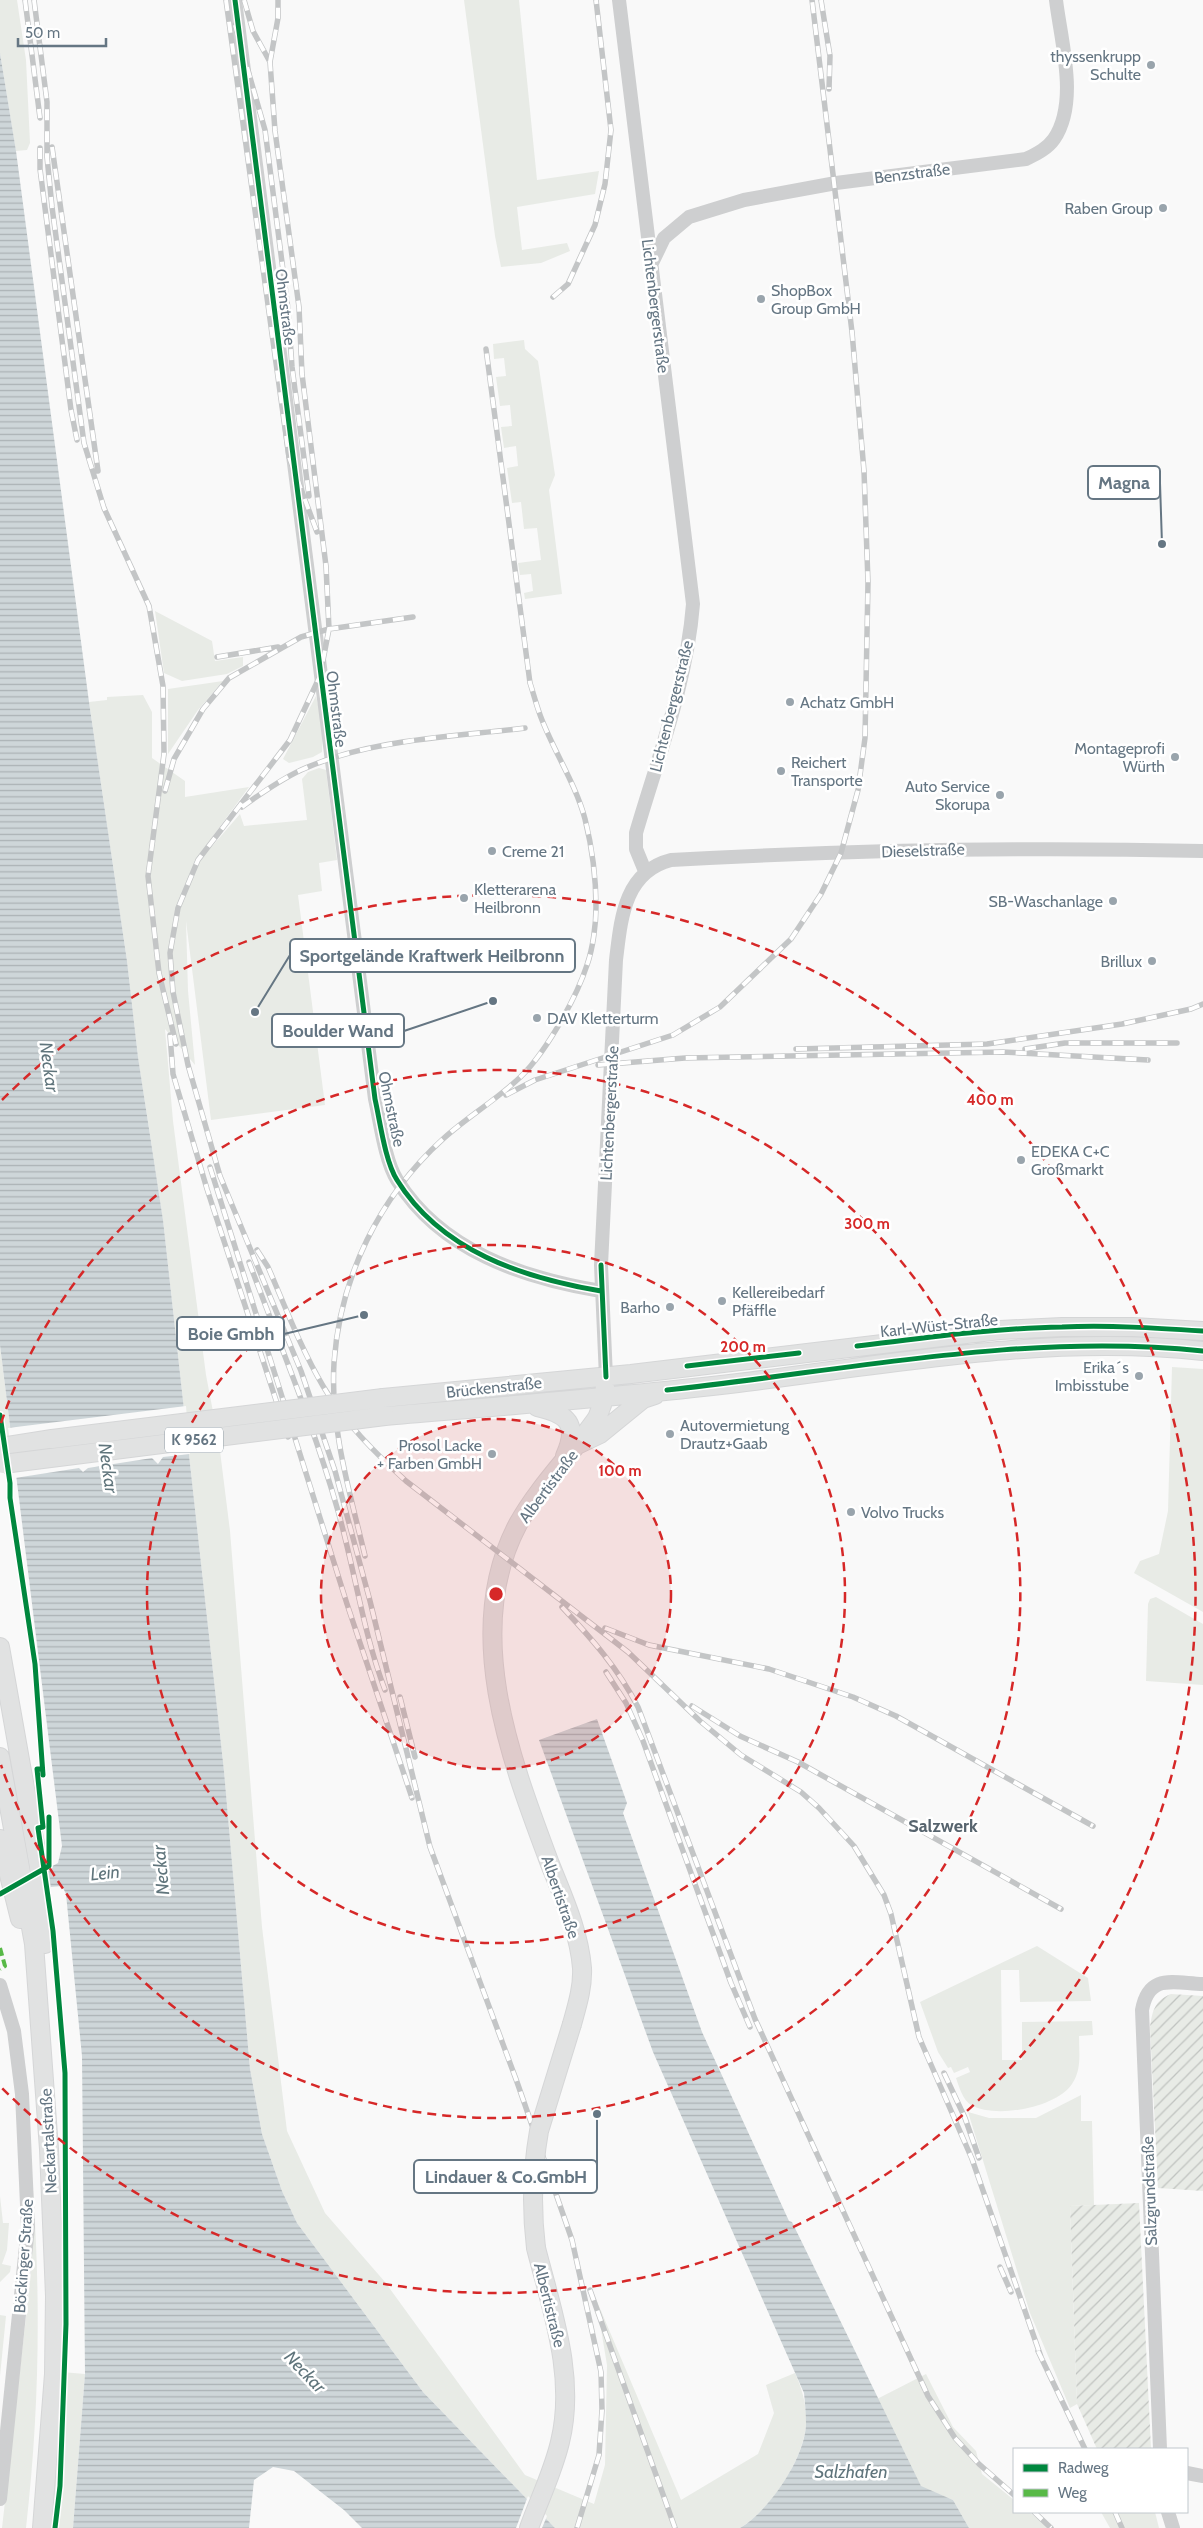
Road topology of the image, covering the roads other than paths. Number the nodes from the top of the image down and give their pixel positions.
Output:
1 (235, 0) edge
2 (619, 0) edge
3 (1056, 0) edge
4 (651, 266) junction
5 (1203, 851) edge
6 (645, 871) junction
7 (602, 1291) junction
8 (1203, 1331) edge
9 (1203, 1351) edge
10 (606, 1377) junction
11 (667, 1390) junction
12 (604, 1398) junction
13 (525, 1404) junction
14 (0, 1438) edge
15 (52, 1438) junction
16 (578, 1445) junction
17 (0, 1447) edge
18 (1, 1465) edge
19 (561, 1465) junction
20 (0, 1646) edge
21 (0, 1757) edge
22 (0, 1839) edge
23 (1203, 1984) edge
24 (0, 1985) edge
25 (39, 1992) junction
26 (49, 2149) junction
27 (1160, 2448) edge
28 (1188, 2474) edge
29 (1203, 2476) edge
30 (0, 2499) edge
31 (1168, 2513) edge
32 (42, 2528) edge
33 (529, 2528) edge
34 (1173, 2528) edge

1 - 7 street, Ohmstraße
2 - 4 street, Lichtenbergerstraße
3 - 4 street, Benzstraße
4 - 6 street, Lichtenbergerstraße
5 - 6 street, Dieselstraße
6 - 7 street, Lichtenbergerstraße
7 - 10 street, Lichtenbergerstraße
8 - 10 main road, Karl-Wüst-Straße / K 9562
9 - 11 main road, Karl-Wüst-Straße / K 9562
10 - 12 main road, Albertistraße
10 - 15 main road, Brückenstraße / K 9562, bridge
11 - 12 main road, Karl-Wüst-Straße / K 9562
11 - 16 main road
12 - 13 main road, Brückenstraße / K 9562
12 - 16 main road, Albertistraße
13 - 18 main road, Brückenstraße / K 9562, bridge
13 - 19 main road
14 - 15 main road
15 - 17 main road, K 9562
16 - 19 main road, Albertistraße
19 - 33 main road, Albertistraße, bridge
20 - 26 main road
21 - 25 main road, Neckartalstraße
22 - 25 main road
23 - 27 street, Salzgrundstraße
24 - 30 street, Böckinger Straße
25 - 26 main road, Neckartalstraße
26 - 32 main road, Neckartalstraße
28 - 29 street
31 - 34 street

